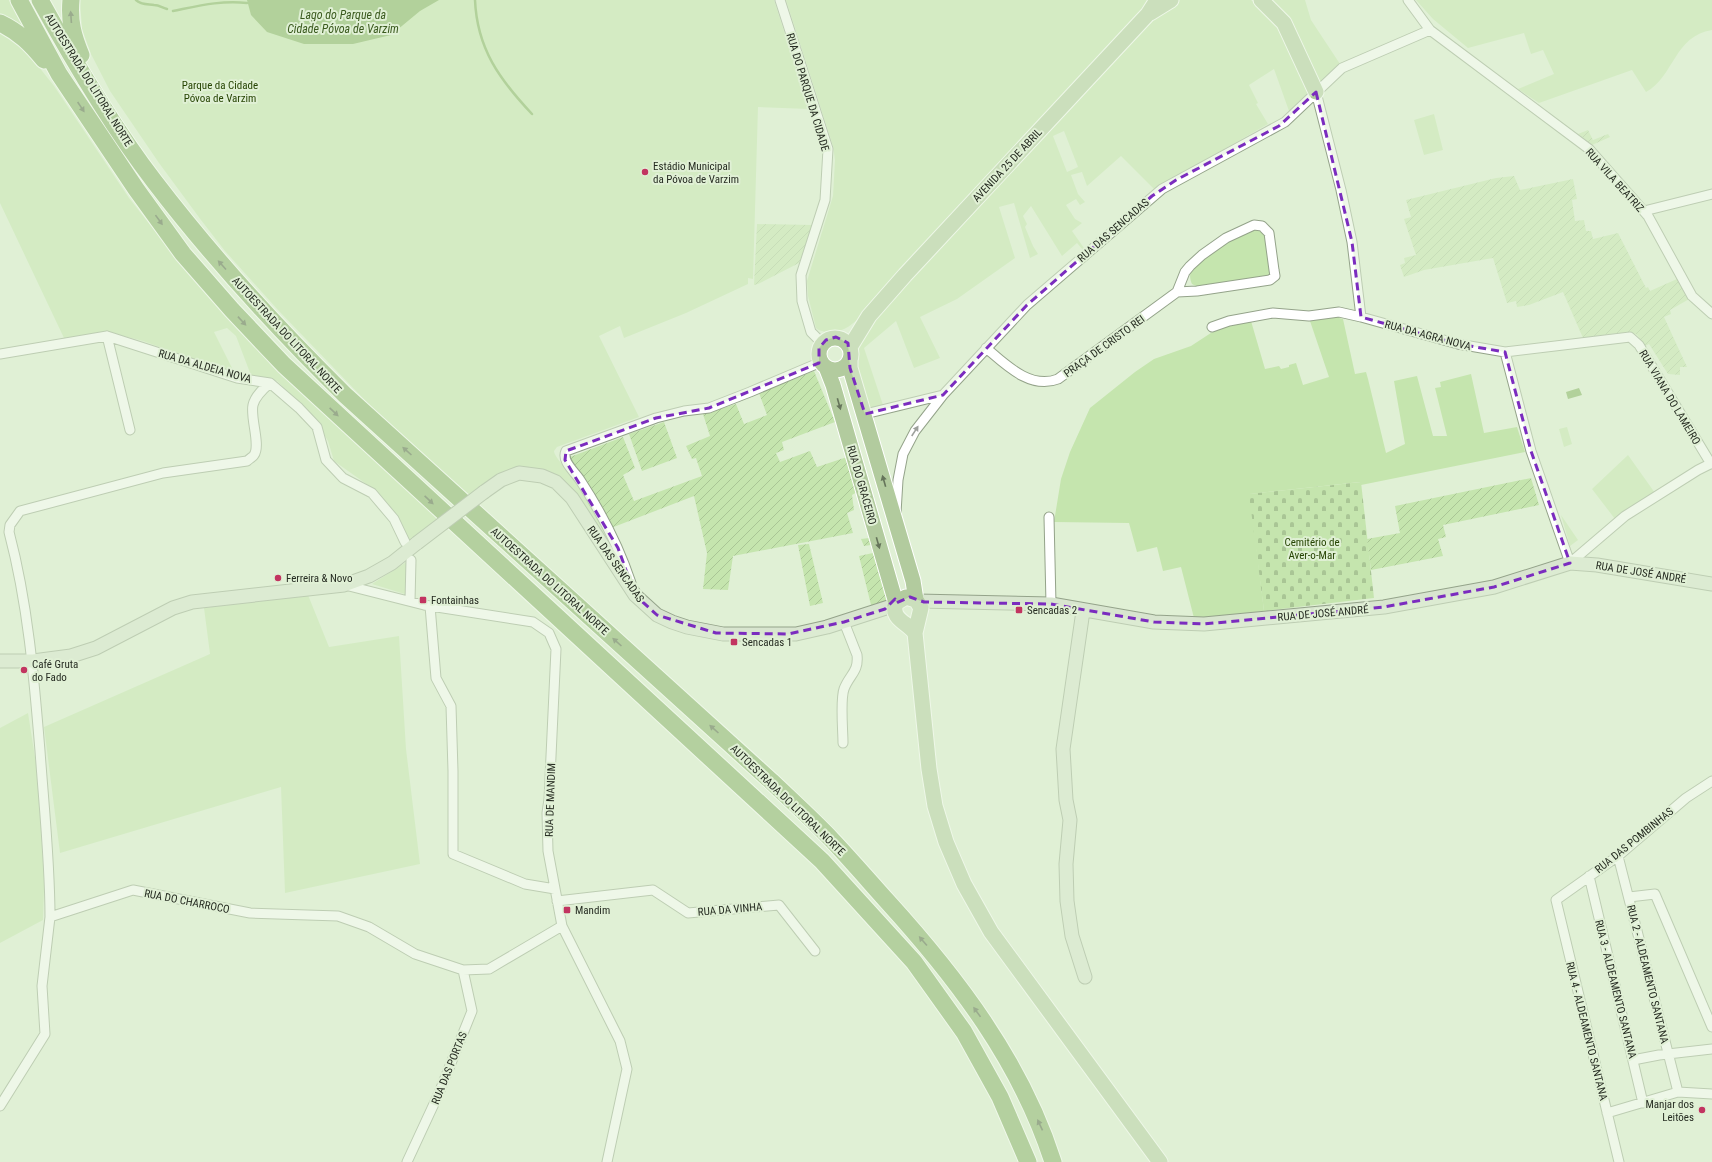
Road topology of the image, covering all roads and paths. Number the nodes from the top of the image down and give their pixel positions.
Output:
1 (19, 0) edge
2 (40, 0) edge
3 (71, 0) edge
4 (780, 0) edge
5 (1157, 0) edge
6 (1172, 0) edge
7 (1261, 0) edge
8 (1408, 0) edge
9 (1148, 14) junction
10 (0, 23) edge
11 (1430, 30) junction
12 (59, 74) junction
13 (87, 81) junction
14 (1316, 92) junction
15 (1712, 194) edge
16 (1644, 211) junction
17 (1177, 292) junction
18 (1712, 314) edge
19 (869, 316) junction
20 (1361, 317) junction
21 (1212, 326) dead end
22 (107, 336) junction
23 (836, 337) junction
24 (822, 343) junction
25 (986, 348) junction
26 (1506, 352) junction
27 (850, 353) junction
28 (0, 354) edge
29 (823, 365) junction
30 (270, 383) junction
31 (943, 395) junction
32 (864, 414) junction
33 (130, 430) dead end
34 (1712, 463) edge
35 (1049, 517) dead end
36 (896, 523) junction
37 (411, 542) junction
38 (907, 558) junction
39 (411, 560) dead end
40 (1570, 563) junction
41 (885, 565) junction
42 (1712, 584) edge
43 (344, 585) junction
44 (635, 595) junction
45 (410, 601) junction
46 (1051, 604) junction
47 (430, 606) junction
48 (907, 609) junction
49 (1083, 611) junction
50 (844, 622) junction
51 (0, 661) edge
52 (33, 661) junction
53 (843, 742) dead end
54 (1712, 781) edge
55 (1618, 856) junction
56 (1589, 876) junction
57 (555, 889) junction
58 (1629, 897) junction
59 (1556, 900) joint
60 (558, 901) junction
61 (50, 917) junction
62 (562, 926) junction
63 (816, 951) dead end
64 (463, 970) junction
65 (1085, 977) dead end
66 (1712, 1026) edge
67 (1712, 1049) edge
68 (1668, 1055) junction
69 (1633, 1060) junction
70 (1678, 1092) junction
71 (1712, 1094) edge
72 (1643, 1103) junction
73 (0, 1106) edge
74 (1607, 1113) junction
75 (407, 1162) edge
76 (607, 1162) edge
77 (1028, 1162) edge
78 (1053, 1162) edge
79 (1160, 1162) edge
80 (1619, 1162) edge

1 - 12 highway, AUTOESTRADA DO LITORAL NORTE
2 - 13 highway, AUTOESTRADA DO LITORAL NORTE
13 -> 3 highway
4 - 24 street, RUA DO PARQUE DA CIDADE
5 - 9 main road, AVENIDA 25 DE ABRIL
6 - 9 main road, AVENIDA 25 DE ABRIL
7 - 14 main road
8 - 11 street, RUA VILA BEATRIZ
9 - 19 main road, AVENIDA 25 DE ABRIL
10 - 12 highway
11 - 14 street, RUA DAS SENCADAS
11 - 16 street, RUA VILA BEATRIZ
12 -> 77 highway, AUTOESTRADA DO LITORAL NORTE
78 -> 13 highway, AUTOESTRADA DO LITORAL NORTE
14 - 20 street
14 - 25 street, RUA DAS SENCADAS
15 - 16 street
16 - 18 street, RUA VILA BEATRIZ
17 - 17 street
17 - 25 street, PRAÇA DE CRISTO REI
19 - 23 main road, AVENIDA 25 DE ABRIL
19 - 27 main road, AVENIDA 25 DE ABRIL
20 - 21 street, RUA DA AGRA NOVA
20 - 26 street, RUA DA AGRA NOVA
22 - 28 street, RUA DA ALDEIA NOVA
22 - 30 street, RUA DA ALDEIA NOVA
22 - 33 street
23 - 24 main road, AVENIDA 25 DE ABRIL
23 - 27 main road
24 - 29 main road
25 - 31 street, RUA DAS SENCADAS
26 - 34 street, RUA VIANA DO LAMEIRO
26 - 40 street
27 - 29 main road, AVENIDA 25 DE ABRIL
27 - 32 main road
29 -> 41 main road, RUA DO GRACEIRO
29 - 44 street
30 - 37 street
30 - 52 street
31 - 32 street
36 -> 31 street, RUA DAS SENCADAS
36 -> 32 main road
34 - 40 street
35 - 46 street
36 - 38 main road
37 - 43 street, RUA DAS SENCADAS
37 - 44 street, RUA DAS SENCADAS, bridge
38 - 41 main road
38 - 48 main road
39 - 45 street
40 - 42 street, RUA DE JOSÉ ANDRÉ
40 - 49 street, RUA DE JOSÉ ANDRÉ
41 - 48 main road, RUA DO GRACEIRO
43 - 45 street, RUA DE MANDIM
43 - 52 street, RUA DAS SENCADAS
44 - 50 street, RUA DAS SENCADAS
45 - 47 street, RUA DE MANDIM
46 - 48 street, RUA DE JOSÉ ANDRÉ
46 - 49 street, RUA DE JOSÉ ANDRÉ
47 - 57 street
47 - 57 street, RUA DE MANDIM
48 - 50 street, RUA DAS SENCADAS
48 - 79 main road
49 - 65 street
50 - 53 street
51 - 52 street, RUA DAS SENCADAS
52 - 61 street
54 - 55 street, RUA DAS POMBINHAS
55 - 56 street, RUA DAS POMBINHAS
55 - 58 street, RUA 2 - ALDEAMENTO SANTANA
56 - 59 street, RUA DAS POMBINHAS
56 - 69 street, RUA 3 - ALDEAMENTO SANTANA
57 - 60 street, RUA DE MANDIM
58 - 66 street
58 - 68 street, RUA 2 - ALDEAMENTO SANTANA
59 - 74 street, RUA 4 - ALDEAMENTO SANTANA
60 - 62 street, RUA DE MANDIM
60 - 63 street, RUA DA VINHA
61 - 64 street, RUA DO CHARROCO
61 - 73 street
62 - 64 street, RUA DO CHARROCO
62 - 76 street, RUA DE MANDIM
64 - 75 street, RUA DAS PORTAS
67 - 68 street
68 - 69 street
68 - 70 street, RUA 2 - ALDEAMENTO SANTANA
69 - 72 street, RUA 3 - ALDEAMENTO SANTANA
70 - 71 street
70 - 72 street
72 - 74 street
74 - 80 street, RUA 4 - ALDEAMENTO SANTANA

